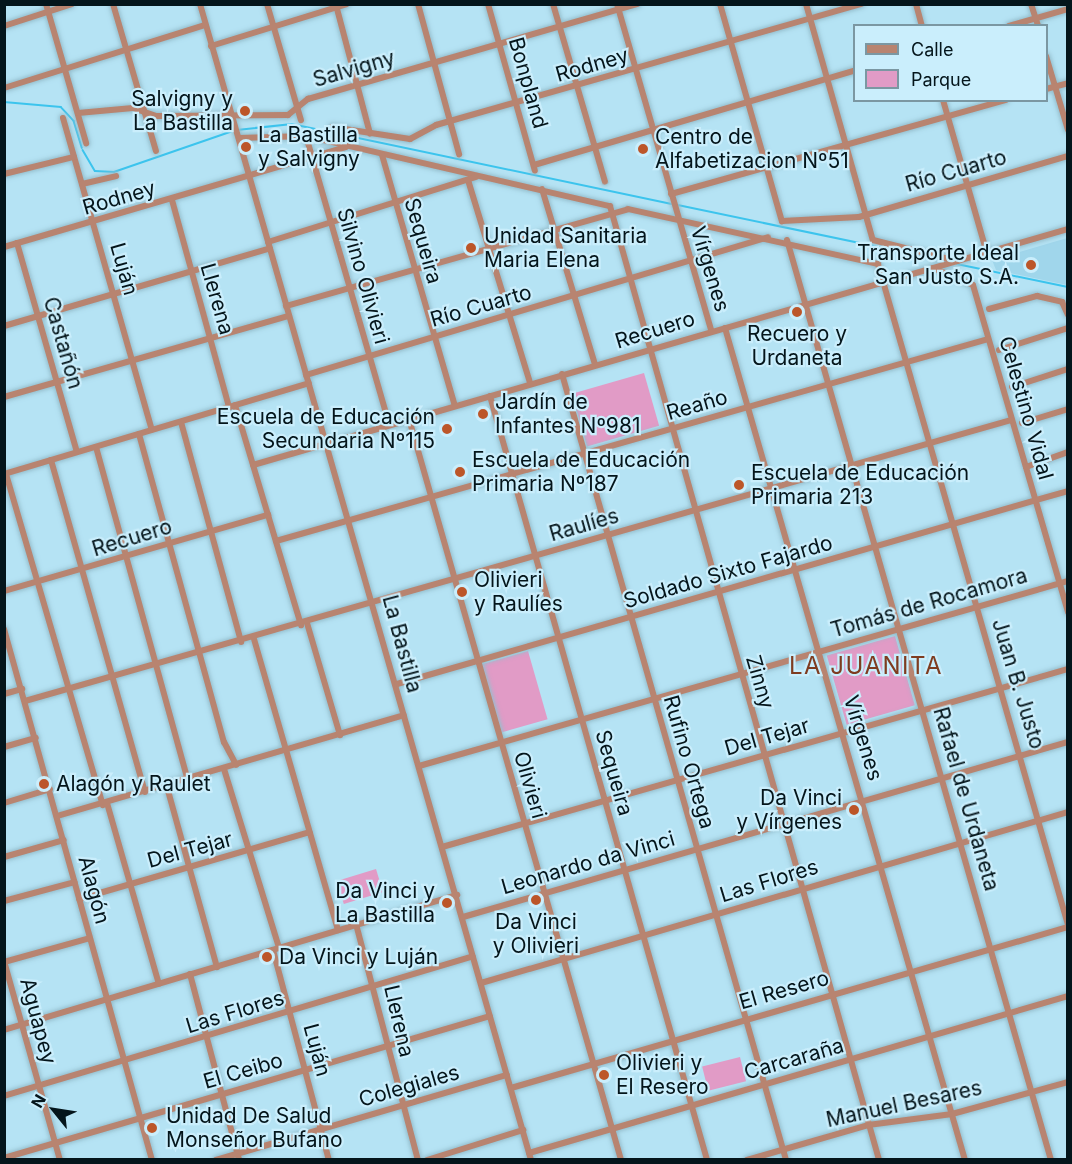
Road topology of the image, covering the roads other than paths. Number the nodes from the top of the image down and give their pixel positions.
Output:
1 (72, 4) edge
2 (112, 4) edge
3 (200, 4) edge
4 (267, 4) edge
5 (347, 4) edge
6 (418, 4) edge
7 (488, 4) edge
8 (553, 4) edge
9 (638, 4) edge
10 (720, 4) edge
11 (806, 4) edge
12 (862, 4) edge
13 (916, 4) edge
14 (1032, 4) edge
15 (336, 6) edge
16 (618, 7) edge
17 (47, 8) edge
18 (1068, 9) edge
19 (810, 20) junction
20 (1036, 22) edge
21 (921, 24) edge
22 (205, 25) junction
23 (4, 26) edge
24 (274, 27) junction
25 (560, 27) junction
26 (731, 42) junction
27 (500, 44) junction
28 (211, 46) junction
29 (125, 49) junction
30 (1048, 60) edge
31 (435, 63) junction
32 (637, 69) junction
33 (65, 70) junction
34 (853, 71) edge
35 (826, 79) junction
36 (1068, 83) edge
37 (359, 84) junction
38 (576, 86) junction
39 (1055, 86) junction
40 (4, 88) edge
41 (1048, 89) edge
42 (747, 102) junction
43 (944, 102) edge
44 (999, 102) edge
45 (516, 103) junction
46 (297, 107) junction
47 (143, 110) junction
48 (78, 113) junction
49 (231, 115) junction
50 (63, 117) dead end
51 (948, 117) junction
52 (301, 120) dead end
53 (452, 121) junction
54 (332, 127) dead end
55 (654, 129) junction
56 (1068, 130) edge
57 (370, 134) junction
58 (306, 136) junction
59 (239, 138) junction
60 (86, 143) dead end
61 (594, 146) junction
62 (846, 146) junction
63 (346, 147) junction
64 (156, 151) dead end
65 (459, 154) dead end
66 (382, 155) junction
67 (1068, 156) edge
68 (74, 157) junction
69 (313, 160) junction
70 (767, 169) junction
71 (4, 174) edge
72 (116, 176) dead end
73 (250, 178) junction
74 (467, 178) junction
75 (605, 182) dead end
76 (82, 184) junction
77 (967, 185) junction
78 (542, 189) junction
79 (671, 194) junction
80 (172, 200) junction
81 (394, 204) junction
82 (613, 213) junction
83 (866, 215) junction
84 (678, 218) junction
85 (93, 222) junction
86 (330, 222) junction
87 (554, 229) junction
88 (1068, 229) edge
89 (768, 237) junction
90 (787, 240) junction
91 (17, 243) junction
92 (269, 245) junction
93 (4, 247) edge
94 (488, 249) junction
95 (987, 253) junction
96 (958, 261) junction
97 (692, 263) junction
98 (933, 268) junction
99 (191, 270) junction
100 (414, 270) junction
101 (632, 280) junction
102 (884, 280) junction
103 (350, 288) junction
104 (114, 294) junction
105 (573, 296) junction
106 (806, 304) junction
107 (286, 306) junction
108 (989, 309) dead end
109 (1068, 315) edge
110 (289, 316) junction
111 (509, 316) junction
112 (38, 317) junction
113 (4, 326) edge
114 (725, 328) junction
115 (1068, 328) edge
116 (711, 330) junction
117 (434, 337) junction
118 (211, 338) junction
119 (988, 339) junction
120 (650, 349) junction
121 (999, 350) dead end
122 (368, 357) junction
123 (132, 360) junction
124 (907, 363) junction
125 (595, 364) junction
126 (1068, 369) edge
127 (562, 374) junction
128 (306, 375) junction
129 (57, 381) junction
130 (309, 383) junction
131 (530, 383) junction
132 (830, 386) junction
133 (1012, 387) dead end
134 (490, 396) junction
135 (4, 397) edge
136 (232, 406) junction
137 (455, 406) junction
138 (749, 407) junction
139 (1068, 410) edge
140 (409, 419) junction
141 (1011, 420) junction
142 (182, 422) junction
143 (1022, 423) dead end
144 (389, 424) junction
145 (671, 429) junction
146 (152, 430) junction
147 (139, 434) junction
148 (327, 442) junction
149 (931, 442) junction
150 (96, 447) junction
151 (77, 452) junction
152 (1068, 452) edge
153 (584, 455) junction
154 (51, 460) junction
155 (253, 465) junction
156 (853, 466) junction
157 (1026, 467) junction
158 (5, 474) edge
159 (511, 475) junction
160 (773, 489) junction
161 (1068, 491) edge
162 (431, 500) junction
163 (1035, 500) junction
164 (694, 511) junction
165 (268, 515) junction
166 (350, 523) junction
167 (954, 524) junction
168 (210, 531) junction
169 (606, 535) junction
170 (276, 541) junction
171 (170, 543) junction
172 (876, 546) junction
173 (534, 556) junction
174 (126, 557) junction
175 (796, 569) junction
176 (81, 570) junction
177 (1068, 580) edge
178 (455, 581) junction
179 (38, 582) junction
180 (1059, 583) junction
181 (4, 591) edge
182 (717, 591) junction
183 (374, 605) junction
184 (977, 606) junction
185 (1068, 613) edge
186 (631, 616) junction
187 (304, 624) junction
188 (901, 628) junction
189 (4, 629) edge
190 (6, 637) edge
191 (557, 638) junction
192 (254, 639) junction
193 (241, 642) junction
194 (820, 651) junction
195 (200, 653) junction
196 (477, 661) junction
197 (158, 664) junction
198 (1068, 669) edge
199 (741, 674) junction
200 (113, 676) junction
201 (397, 684) junction
202 (1001, 688) junction
203 (22, 689) junction
204 (69, 689) junction
205 (4, 694) edge
206 (654, 699) junction
207 (25, 701) junction
208 (924, 710) junction
209 (404, 715) junction
210 (582, 719) junction
211 (843, 733) junction
212 (340, 735) junction
213 (36, 738) junction
214 (1068, 742) edge
215 (500, 743) junction
216 (4, 747) edge
217 (285, 750) junction
218 (764, 756) junction
219 (1022, 756) junction
220 (236, 765) junction
221 (418, 766) junction
222 (224, 769) junction
223 (943, 778) junction
224 (188, 781) junction
225 (677, 781) junction
226 (167, 787) junction
227 (50, 789) junction
228 (145, 792) junction
229 (605, 801) junction
230 (864, 801) junction
231 (4, 803) edge
232 (105, 804) junction
233 (1068, 812) edge
234 (57, 816) junction
235 (1040, 820) junction
236 (784, 824) junction
237 (524, 826) junction
238 (309, 832) junction
239 (64, 840) junction
240 (960, 842) junction
241 (442, 847) junction
242 (697, 849) junction
243 (250, 851) junction
244 (4, 857) edge
245 (882, 865) junction
246 (190, 867) junction
247 (624, 868) junction
248 (75, 882) junction
249 (130, 883) junction
250 (801, 887) junction
251 (544, 893) junction
252 (457, 895) junction
253 (80, 899) junction
254 (4, 901) edge
255 (716, 914) junction
256 (463, 917) junction
257 (356, 924) junction
258 (1068, 926) edge
259 (338, 930) junction
260 (643, 934) junction
261 (90, 938) junction
262 (276, 949) junction
263 (991, 950) junction
264 (473, 956) junction
265 (563, 957) junction
266 (5, 962) edge
267 (217, 967) junction
268 (911, 972) junction
269 (190, 974) junction
270 (481, 983) junction
271 (159, 984) junction
272 (374, 987) junction
273 (833, 993) junction
274 (1068, 996) edge
275 (106, 999) junction
276 (290, 1012) junction
277 (1008, 1012) junction
278 (490, 1016) junction
279 (745, 1018) junction
280 (22, 1025) junction
281 (4, 1030) edge
282 (928, 1037) junction
283 (207, 1038) junction
284 (672, 1040) junction
285 (387, 1047) junction
286 (850, 1059) junction
287 (123, 1061) junction
288 (593, 1063) junction
289 (306, 1070) junction
290 (507, 1075) junction
291 (1068, 1083) edge
292 (39, 1086) junction
293 (763, 1086) junction
294 (511, 1088) junction
295 (1032, 1093) junction
296 (222, 1094) junction
297 (4, 1096) edge
298 (691, 1104) junction
299 (403, 1105) junction
300 (952, 1114) junction
301 (139, 1119) junction
302 (868, 1125) junction
303 (321, 1129) junction
304 (613, 1129) junction
305 (523, 1130) junction
306 (56, 1144) junction
307 (783, 1149) junction
308 (238, 1156) edge
309 (530, 1156) edge
310 (4, 1158) edge
311 (60, 1160) edge
312 (152, 1160) edge
313 (216, 1160) edge
314 (329, 1160) edge
315 (418, 1160) edge
316 (427, 1160) edge
317 (621, 1160) edge
318 (707, 1160) edge
319 (747, 1160) edge
320 (786, 1160) edge
321 (879, 1160) edge
322 (965, 1160) edge
323 (1051, 1160) edge

1 - 17 street
2 - 29 street
3 - 22 street
4 - 24 street
5 - 15 street
6 - 31 street
7 - 27 street, Bonpland
8 - 25 street
9 - 16 street, Salvigny
10 - 26 street
11 - 19 street
12 - 19 street, Rodney
13 - 21 street
14 - 20 street
15 - 24 street
15 - 37 street
16 - 25 street, Salvigny
16 - 32 street
17 - 23 street
17 - 33 street
18 - 20 street
19 - 26 street, Rodney
19 - 35 street
22 - 28 street
22 - 29 street
24 - 28 street
24 - 46 street
25 - 27 street, Salvigny
25 - 38 street
26 - 32 street, Rodney
26 - 42 street
27 - 31 street, Salvigny
27 - 45 street, Bonpland
28 - 49 street
29 - 33 street
29 - 47 street
30 - 39 street
31 - 37 street, Salvigny
31 - 53 street
32 - 38 street, Rodney
32 - 55 street
33 - 40 street
33 - 48 street
34 - 35 street
35 - 42 street
35 - 62 street
36 - 39 street
37 - 46 street, Salvigny
37 - 57 street
38 - 45 street, Rodney
38 - 61 street
39 - 41 street
39 - 56 street
42 - 55 street
42 - 70 street
43 - 51 street
44 - 51 street
45 - 53 street, Rodney
45 - 61 street, Bonpland
46 - 49 street, Salvigny
46 - 52 street
47 - 48 street, Salvigny
47 - 49 street, Salvigny
47 - 64 street
48 - 60 street
49 - 59 street, La Bastilla
50 - 68 street, Luján
51 - 62 street
51 - 77 street
53 - 57 street, Rodney
53 - 65 street
54 - 57 street, Rodney
55 - 61 street
55 - 79 street
58 - 59 street
58 - 63 street
58 - 69 street, Silvino Olivieri
59 - 73 street, La Bastilla
61 - 75 street
62 - 70 street
62 - 83 street
63 - 66 street
63 - 69 street, Rodney
66 - 74 street
66 - 81 street, Sequeira
67 - 77 street, Río Cuarto
68 - 71 street
68 - 76 street, Luján
69 - 73 street, Rodney
69 - 86 street, Silvino Olivieri
70 - 79 street
70 - 83 street, Río Cuarto
72 - 76 street
73 - 80 street, Rodney
73 - 92 street, La Bastilla
74 - 78 street
74 - 81 street
74 - 94 street
76 - 85 street, Luján
77 - 83 street, Río Cuarto
77 - 95 street
78 - 82 street
78 - 87 street
79 - 84 street, Vírgenes
80 - 85 street, Rodney
80 - 99 street, Llerena
81 - 86 street
81 - 100 street, Sequeira
82 - 84 street
82 - 87 street
82 - 101 street, Zinny
83 - 96 street
84 - 89 street
84 - 97 street, Vírgenes
85 - 91 street, Rodney
85 - 104 street, Luján
86 - 92 street
86 - 103 street, Silvino Olivieri
87 - 94 street
87 - 105 street
88 - 95 street, Recuero
89 - 90 street
89 - 97 street, Río Cuarto
90 - 102 street
90 - 106 street, Rafael de Urdaneta
91 - 93 street, Rodney
91 - 112 street, Castañón
92 - 99 street
92 - 107 street, La Bastilla
94 - 100 street
94 - 111 street
95 - 96 street, Recuero
96 - 98 street, Recuero
97 - 101 street, Río Cuarto
97 - 116 street, Vírgenes
98 - 102 street, Recuero
98 - 119 street, Celestino Vidal
99 - 104 street
99 - 118 street, Llerena
100 - 103 street
100 - 117 street, Sequeira
101 - 105 street, Río Cuarto
101 - 120 street, Zinny
102 - 106 street, Recuero
102 - 124 street, Juan B. Justo
103 - 107 street
103 - 122 street, Silvino Olivieri
104 - 112 street
104 - 123 street, Luján
105 - 111 street, Río Cuarto
105 - 125 street
106 - 114 street, Recuero
106 - 132 street, Rafael de Urdaneta
107 - 110 street, La Bastilla
108 - 109 street
110 - 118 street
110 - 128 street, La Bastilla
111 - 117 street, Río Cuarto
111 - 131 street
112 - 113 street
112 - 129 street, Castañón
114 - 116 street, Recuero
114 - 138 street, Vírgenes
115 - 121 street
116 - 120 street, Recuero
117 - 122 street, Río Cuarto
117 - 137 street, Sequeira
118 - 123 street
118 - 136 street, Llerena
119 - 124 street, Reaño
119 - 141 street, Celestino Vidal
120 - 125 street, Recuero
120 - 145 street, Zinny
122 - 128 street, Río Cuarto
122 - 144 street, Silvino Olivieri
123 - 129 street
123 - 146 street, Luján
124 - 132 street, Reaño
124 - 149 street, Juan B. Justo
125 - 127 street, Recuero
126 - 133 street
127 - 131 street, Recuero
127 - 153 street, Rufino Ortega
128 - 130 street, La Bastilla
129 - 135 street
129 - 151 street, Castañón
130 - 136 street
130 - 148 street, La Bastilla
131 - 134 street, Recuero
132 - 138 street, Reaño
132 - 156 street, Rafael de Urdaneta
134 - 137 street, Recuero
134 - 159 street, Sequeira
136 - 142 street
136 - 155 street, Llerena
137 - 140 street, Recuero
138 - 145 street, Reaño
138 - 160 street, Vírgenes
139 - 143 street
140 - 144 street, Recuero
140 - 162 street, Olivieri
141 - 149 street, Raulíes
141 - 157 street, Celestino Vidal
142 - 146 street
142 - 168 street
144 - 148 street, Recuero
145 - 153 street, Reaño
145 - 164 street, Zinny
146 - 147 street
147 - 150 street
147 - 171 street
148 - 155 street, Recuero
148 - 166 street, La Bastilla
149 - 156 street, Raulíes
149 - 167 street, Juan B. Justo
150 - 151 street
150 - 174 street
151 - 154 street
152 - 157 street
153 - 159 street, Reaño
153 - 169 street, Rufino Ortega
154 - 158 street
154 - 176 street
155 - 165 street, Llerena
156 - 160 street, Raulíes
156 - 172 street, Rafael de Urdaneta
157 - 163 street, Celestino Vidal
158 - 179 street
159 - 162 street, Reaño
159 - 173 street, Sequeira
160 - 164 street, Raulíes
160 - 175 street, Vírgenes
161 - 163 street, Soldado Sixto Fajardo
162 - 166 street, Reaño
162 - 178 street, Olivieri
163 - 167 street, Soldado Sixto Fajardo
163 - 180 street, Celestino Vidal
164 - 169 street, Raulíes
164 - 182 street, Zinny
165 - 168 street, Recuero
165 - 170 street, Llerena
166 - 170 street, Reaño
166 - 183 street, La Bastilla
167 - 172 street, Soldado Sixto Fajardo
167 - 184 street, Juan B. Justo
168 - 171 street, Recuero
168 - 193 street
169 - 173 street, Raulíes
169 - 186 street, Rufino Ortega
170 - 187 street, Llerena
171 - 174 street, Recuero
171 - 195 street
172 - 175 street, Soldado Sixto Fajardo
172 - 188 street, Rafael de Urdaneta
173 - 178 street, Raulíes
173 - 191 street, Sequeira
174 - 176 street, Recuero
174 - 197 street
175 - 182 street, Soldado Sixto Fajardo
175 - 194 street, Vírgenes
176 - 179 street, Recuero
176 - 200 street
177 - 180 street, Tomás de Rocamora
178 - 183 street, Raulíes
178 - 196 street, Olivieri
179 - 181 street, Recuero
179 - 204 street
180 - 184 street, Tomás de Rocamora
180 - 185 street, Celestino Vidal
182 - 186 street, Soldado Sixto Fajardo
182 - 199 street, Zinny
183 - 187 street, Raulíes
183 - 201 street, La Bastilla
184 - 188 street, Tomás de Rocamora
184 - 202 street, Juan B. Justo
186 - 191 street, Soldado Sixto Fajardo
186 - 206 street, Rufino Ortega
187 - 192 street, Raulíes
187 - 212 street, Llerena
188 - 194 street, Tomás de Rocamora
188 - 208 street, Rafael de Urdaneta
189 - 190 street, Alagón
190 - 203 street, Alagón
191 - 196 street, Soldado Sixto Fajardo
191 - 210 street, Sequeira
192 - 193 street, Raulíes
192 - 217 street
193 - 195 street, Raulíes
194 - 199 street, Tomás de Rocamora
194 - 211 street, Vírgenes
195 - 197 street, Raulíes
195 - 220 street
196 - 201 street, Soldado Sixto Fajardo
196 - 215 street, Olivieri
197 - 200 street, Raulíes
197 - 224 street
198 - 202 street, Del Tejar
199 - 206 street, Tomás de Rocamora
199 - 218 street, Zinny
200 - 204 street, Raulíes
200 - 228 street
201 - 209 street, La Bastilla
202 - 208 street, Del Tejar
202 - 219 street, Juan B. Justo
203 - 205 street
203 - 207 street, Alagón
204 - 207 street, Raulíes
204 - 232 street
206 - 210 street, Tomás de Rocamora
206 - 225 street, Rufino Ortega
207 - 213 street, Alagón
208 - 211 street, Del Tejar
208 - 223 street, Rafael de Urdaneta
209 - 212 street
209 - 221 street, La Bastilla
210 - 215 street, Tomás de Rocamora
210 - 229 street, Sequeira
211 - 218 street, Del Tejar
211 - 230 street, Vírgenes
212 - 217 street
213 - 216 street
213 - 227 street, Alagón
214 - 219 street, Leonardo da Vinci
215 - 221 street, Tomás de Rocamora
215 - 237 street, Olivieri
217 - 220 street
217 - 238 street
218 - 225 street, Del Tejar
218 - 236 street, Zinny
219 - 223 street, Leonardo da Vinci
219 - 235 street, Juan B. Justo
220 - 222 street
221 - 241 street, La Bastilla
222 - 224 street
222 - 243 street, Luján
223 - 230 street, Leonardo da Vinci
223 - 240 street, Rafael de Urdaneta
224 - 226 street
225 - 229 street, Del Tejar
225 - 242 street, Rufino Ortega
226 - 228 street
226 - 246 street
227 - 231 street
227 - 234 street, Alagón
228 - 232 street
229 - 237 street, Del Tejar
229 - 247 street, Sequeira
230 - 236 street, Leonardo da Vinci
230 - 245 street, Vírgenes
232 - 234 street
232 - 249 street
233 - 235 street, Las Flores
234 - 239 street, Alagón
235 - 240 street, Las Flores
235 - 258 street, Juan B. Justo
236 - 242 street, Leonardo da Vinci
236 - 250 street, Zinny
237 - 241 street, Del Tejar
237 - 251 street, Olivieri
238 - 243 street, Del Tejar
238 - 259 street
239 - 244 street
239 - 248 street, Alagón
240 - 245 street, Las Flores
240 - 263 street, Rafael de Urdaneta
241 - 252 street, La Bastilla
242 - 247 street, Leonardo da Vinci
242 - 255 street, Rufino Ortega
243 - 246 street, Del Tejar
243 - 262 street, Luján
245 - 250 street, Las Flores
245 - 268 street, Vírgenes
246 - 249 street, Del Tejar
246 - 267 street
247 - 251 street, Leonardo da Vinci
247 - 260 street, Sequeira
248 - 253 street, Alagón
248 - 254 street
249 - 253 street, Del Tejar
249 - 271 street
250 - 255 street, Las Flores
250 - 273 street, Zinny
251 - 256 street, Leonardo da Vinci
251 - 265 street, Olivieri
252 - 256 street, La Bastilla
252 - 257 street
253 - 261 street, Alagón
255 - 260 street, Las Flores
255 - 279 street, Rufino Ortega
256 - 264 street, La Bastilla
257 - 259 street
257 - 272 street, Llerena
258 - 263 street, El Resero
259 - 262 street
260 - 265 street, Las Flores
260 - 284 street, Sequeira
261 - 266 street
261 - 275 street, Alagón
262 - 267 street
262 - 276 street, Luján
263 - 268 street, El Resero
263 - 277 street, Rafael de Urdaneta
264 - 270 street, La Bastilla
264 - 272 street, Las Flores
265 - 270 street, Las Flores
265 - 288 street, Olivieri
266 - 280 street, Aguapey
267 - 269 street
268 - 273 street, El Resero
268 - 282 street, Vírgenes
269 - 271 street
269 - 283 street
270 - 278 street, La Bastilla
271 - 275 street
272 - 276 street, Las Flores
272 - 285 street, Llerena
273 - 279 street, El Resero
273 - 286 street, Zinny
274 - 277 street, Carcaraña
275 - 280 street
275 - 287 street, Alagón
276 - 283 street, Las Flores
276 - 289 street, Luján
277 - 282 street, Carcaraña
277 - 295 street, Rafael de Urdaneta
278 - 285 street, El Ceibo
278 - 290 street, La Bastilla
279 - 284 street, El Resero
279 - 293 street, Rufino Ortega
280 - 281 street
280 - 292 street, Aguapey
282 - 286 street, Carcaraña
282 - 300 street, Vírgenes
283 - 287 street, Las Flores
283 - 296 street
284 - 288 street, El Resero
284 - 298 street, Sequeira
285 - 289 street, El Ceibo
285 - 299 street, Llerena
286 - 293 street, Carcaraña
286 - 302 street, Zinny
287 - 292 street, Las Flores
287 - 301 street, Alagón
288 - 294 street, El Resero
288 - 304 street, Olivieri
289 - 296 street, El Ceibo
289 - 303 street, Luján
290 - 294 street, La Bastilla
290 - 299 street, Colegiales
291 - 295 street, Manuel Besares
292 - 297 street, Las Flores
292 - 306 street, Aguapey
293 - 298 street, Carcaraña
293 - 307 street, Rufino Ortega
294 - 305 street, La Bastilla
295 - 300 street, Manuel Besares
295 - 323 street, Rafael de Urdaneta
296 - 301 street, El Ceibo
296 - 308 street
298 - 304 street, Carcaraña
298 - 318 street, Sequeira
299 - 303 street, Colegiales
299 - 315 street, Llerena
300 - 302 street, Manuel Besares
300 - 322 street, Vírgenes
301 - 306 street, El Ceibo
301 - 312 street, Alagón
302 - 307 street, Manuel Besares
302 - 321 street, Zinny
303 - 308 street, Colegiales
303 - 314 street, Luján
304 - 309 street, Carcaraña
304 - 317 street, Olivieri
305 - 309 street, La Bastilla
305 - 316 street
306 - 310 street, El Ceibo
306 - 311 street, Aguapey
307 - 319 street, Manuel Besares
307 - 320 street, Rufino Ortega
308 - 313 street, Colegiales

